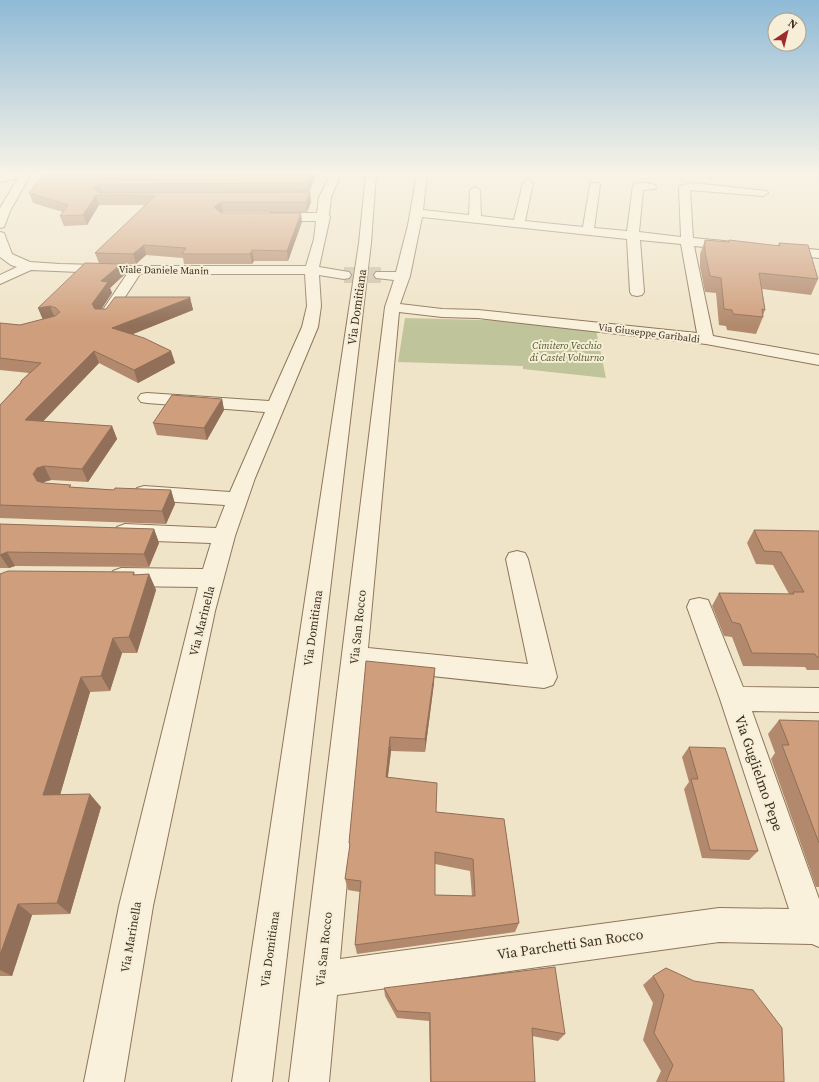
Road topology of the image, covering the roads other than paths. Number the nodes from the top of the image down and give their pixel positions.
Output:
1 (322, 224) edge
2 (366, 224) edge
3 (414, 224) edge
4 (534, 224) edge
5 (589, 224) edge
6 (634, 224) edge
7 (687, 224) edge
8 (588, 230) junction
9 (0, 236) edge
10 (633, 236) junction
11 (688, 241) junction
12 (749, 247) edge
13 (765, 249) edge
14 (819, 254) edge
15 (250, 259) edge
16 (29, 266) junction
17 (313, 268) junction
18 (136, 270) junction
19 (344, 275) tunnel mouth
20 (381, 276) tunnel mouth
21 (403, 276) junction
22 (0, 280) edge
23 (637, 292) dead end
24 (395, 299) junction
25 (478, 314) junction
26 (105, 317) edge
27 (706, 340) junction
28 (819, 360) edge
29 (147, 398) dead end
30 (276, 408) junction
31 (128, 492) edge
32 (238, 499) junction
33 (108, 532) edge
34 (224, 536) junction
35 (517, 558) dead end
36 (102, 576) edge
37 (213, 578) junction
38 (699, 607) dead end
39 (355, 657) junction
40 (734, 699) junction
41 (819, 700) edge
42 (816, 929) edge
43 (321, 979) junction
44 (104, 1082) edge
45 (252, 1082) edge
46 (309, 1082) edge

1 - 17 street, Via Marinella
2 - 45 street, Via Domitiana
3 - 21 street, Via San Rocco
4 - 8 street
5 - 8 street
6 - 10 street
7 - 11 street
8 - 10 street
9 - 16 street, Viale Daniele Manin
10 - 11 street
10 - 23 street
11 - 12 street
11 - 27 street
13 - 14 street
15 - 17 street
16 - 18 street, Viale Daniele Manin
16 - 22 street
17 - 18 street, Viale Daniele Manin
17 - 19 street, Viale Daniele Manin
17 - 30 street, Via Marinella
18 - 26 street
20 - 21 street
21 - 24 street, Via San Rocco
24 - 25 street, Via Giuseppe Garibaldi
24 - 25 street, Via Giuseppe Garibaldi
24 - 39 street, Via San Rocco
25 - 27 street, Via Giuseppe Garibaldi
27 - 28 street, Via Giuseppe Garibaldi
29 - 30 street
30 - 32 street, Via Marinella
31 - 32 street
32 - 34 street, Via Marinella
33 - 34 street
34 - 37 street, Via Marinella
35 - 39 street
36 - 37 street
37 - 44 street, Via Marinella
38 - 40 street
39 - 43 street, Via San Rocco
40 - 41 street, Via Guglielmo Pepe
40 - 42 street, Via Guglielmo Pepe
42 - 43 street, Via Parchetti San Rocco
43 - 46 street, Via San Rocco

